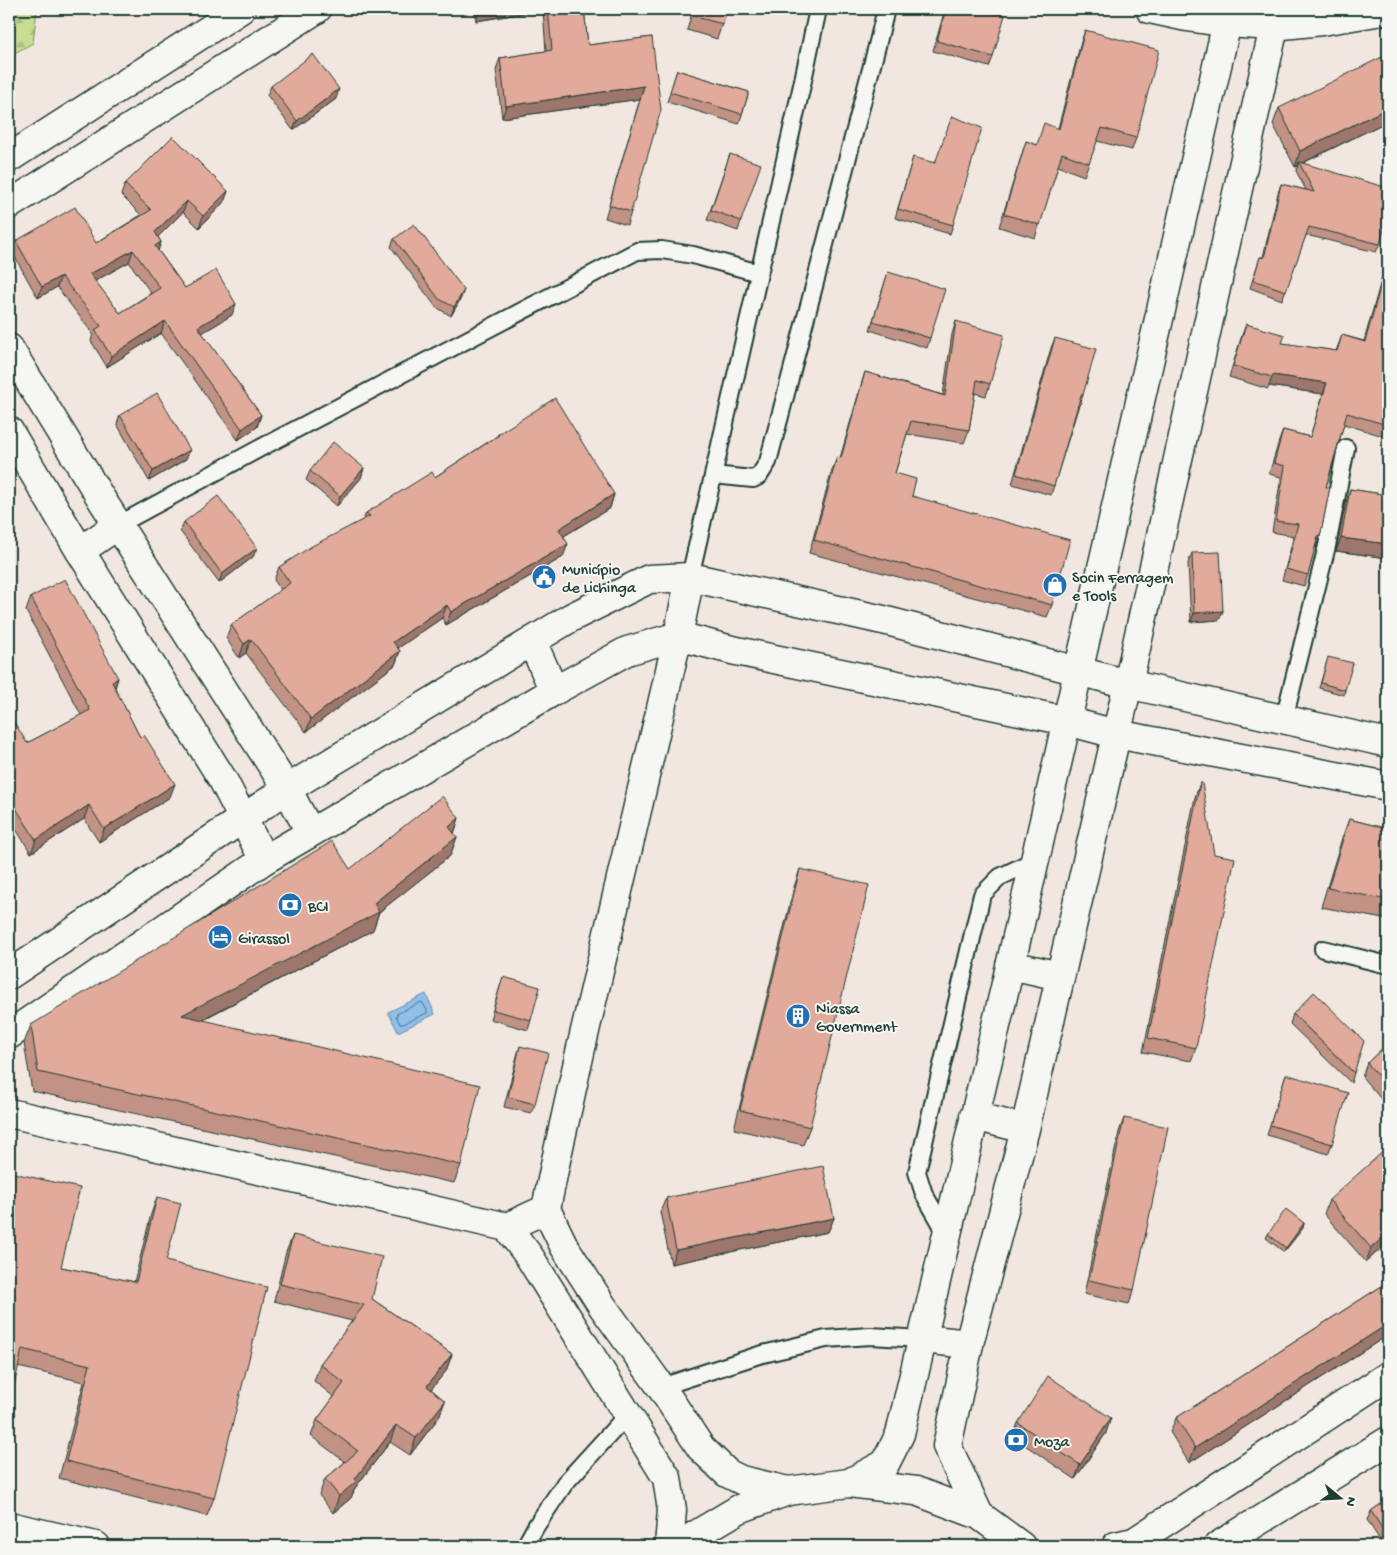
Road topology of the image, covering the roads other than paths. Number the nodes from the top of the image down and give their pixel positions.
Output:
1 (241, 9) edge
2 (317, 9) edge
3 (818, 9) edge
4 (884, 9) edge
5 (1150, 9) edge
6 (1388, 10) edge
7 (1229, 16) edge
8 (1275, 17) edge
9 (153, 65) junction
10 (171, 102) junction
11 (9, 158) edge
12 (9, 205) edge
13 (760, 273) junction
14 (9, 348) edge
15 (9, 431) edge
16 (1346, 448) dead end
17 (713, 475) junction
18 (118, 525) junction
19 (80, 551) junction
20 (690, 577) junction
21 (678, 636) junction
22 (532, 641) junction
23 (1078, 670) junction
24 (1128, 684) junction
25 (554, 690) junction
26 (1284, 719) junction
27 (1067, 721) junction
28 (1116, 734) junction
29 (1388, 742) edge
30 (1388, 786) edge
31 (287, 789) junction
32 (242, 820) junction
33 (310, 832) junction
34 (264, 860) junction
35 (1035, 860) junction
36 (1323, 949) dead end
37 (1010, 965) junction
38 (1388, 965) edge
39 (9, 975) edge
40 (1060, 976) junction
41 (9, 1035) edge
42 (9, 1113) edge
43 (974, 1116) junction
44 (1025, 1129) junction
45 (546, 1209) junction
46 (507, 1228) junction
47 (947, 1234) junction
48 (922, 1339) junction
49 (969, 1344) junction
50 (1388, 1376) edge
51 (661, 1387) junction
52 (628, 1414) junction
53 (1388, 1440) edge
54 (849, 1483) junction
55 (788, 1491) junction
56 (979, 1515) junction
57 (9, 1526) edge
58 (96, 1546) edge
59 (525, 1546) edge
60 (669, 1546) edge
61 (684, 1546) edge
62 (1021, 1546) edge
63 (1116, 1546) edge
64 (1218, 1546) edge

1 - 9 street
2 - 10 street
3 - 13 lane
4 - 17 lane
5 - 7 street
6 - 8 street
7 - 8 street
7 - 23 street
8 - 24 street
9 - 10 street
9 - 11 street
10 - 12 street
13 - 17 lane
13 - 18 lane
14 - 18 street
15 - 19 street
16 - 26 lane
17 - 20 lane
18 - 19 street
18 - 31 street
19 - 32 street
20 - 21 street
20 - 22 street
20 - 23 street
21 - 25 street
21 - 27 street
21 - 45 street
22 - 25 street
22 - 31 street
23 - 24 street
23 - 27 street
24 - 26 street
24 - 28 street
25 - 33 street
26 - 29 street
27 - 28 street
27 - 35 street
28 - 30 street
28 - 40 street
31 - 32 street
31 - 33 street
32 - 34 street
32 - 39 street
33 - 34 street
34 - 41 street
35 - 37 street
35 - 47 lane
36 - 38 lane
37 - 40 street
37 - 43 street
40 - 44 street
42 - 46 street
43 - 44 street
43 - 47 street
44 - 49 street
45 - 46 street
45 - 51 street
46 - 52 street
47 - 48 street
48 - 49 street
48 - 51 lane
48 - 54 street
49 - 56 street
50 - 63 street
51 - 52 street
51 - 55 street
52 - 59 lane
52 - 60 street
53 - 64 street
54 - 55 street
54 - 56 street
55 - 61 street
56 - 62 street
57 - 58 street

